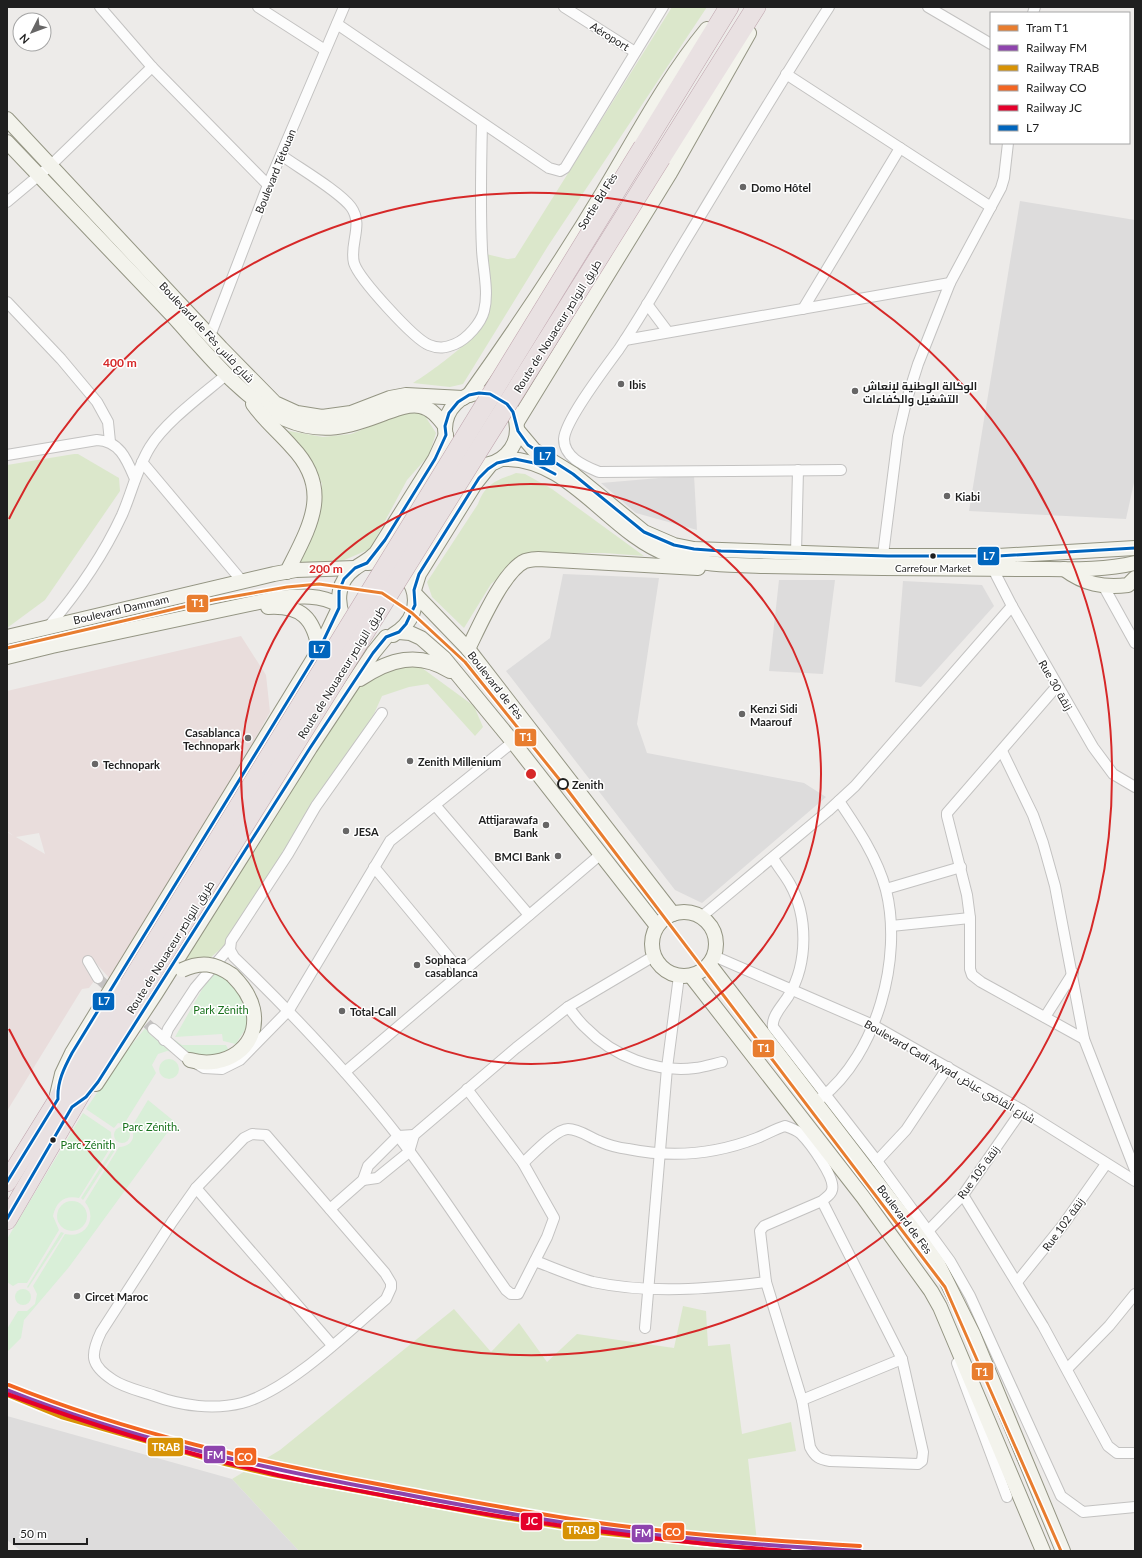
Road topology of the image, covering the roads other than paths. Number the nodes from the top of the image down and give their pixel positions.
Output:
1 (100, 7) edge
2 (258, 7) edge
3 (344, 7) edge
4 (564, 7) edge
5 (663, 7) edge
6 (725, 7) edge
7 (729, 7) edge
8 (756, 7) edge
9 (759, 7) edge
10 (830, 7) edge
11 (928, 7) edge
12 (337, 24) junction
13 (990, 43) edge
14 (325, 50) junction
15 (635, 52) junction
16 (152, 68) junction
17 (786, 74) junction
18 (7, 119) edge
19 (482, 123) junction
20 (7, 142) edge
21 (1008, 144) edge
22 (900, 148) junction
23 (281, 155) junction
24 (50, 166) junction
25 (39, 175) junction
26 (268, 185) junction
27 (7, 202) edge
28 (992, 207) junction
29 (950, 283) junction
30 (7, 302) edge
31 (647, 304) junction
32 (803, 309) junction
33 (668, 332) junction
34 (210, 336) junction
35 (625, 340) junction
36 (227, 374) junction
37 (245, 392) junction
38 (466, 396) junction
39 (517, 426) junction
40 (446, 431) junction
41 (110, 442) junction
42 (7, 455) edge
43 (142, 462) junction
44 (497, 462) junction
45 (798, 470) junction
46 (841, 470) dead end
47 (135, 479) junction
48 (1135, 548) edge
49 (796, 553) junction
50 (883, 555) junction
51 (718, 564) junction
52 (1135, 564) edge
53 (361, 566) junction
54 (993, 569) junction
55 (1064, 569) junction
56 (287, 572) junction
57 (1135, 580) edge
58 (242, 581) junction
59 (1104, 587) junction
60 (414, 592) junction
61 (1012, 606) junction
62 (238, 607) junction
63 (339, 607) junction
64 (49, 626) junction
65 (392, 634) junction
66 (7, 638) edge
67 (1135, 643) edge
68 (468, 649) junction
69 (319, 650) junction
70 (7, 657) edge
71 (458, 675) junction
72 (355, 682) junction
73 (1057, 686) junction
74 (382, 713) dead end
75 (513, 742) junction
76 (1002, 751) junction
77 (1135, 787) edge
78 (839, 801) junction
79 (435, 804) junction
80 (601, 854) junction
81 (773, 858) junction
82 (961, 867) junction
83 (374, 868) junction
84 (886, 889) junction
85 (673, 914) junction
86 (529, 915) junction
87 (701, 917) junction
88 (970, 918) junction
89 (657, 926) junction
90 (891, 926) junction
91 (230, 947) junction
92 (654, 956) junction
93 (88, 960) dead end
94 (712, 960) junction
95 (462, 973) junction
96 (1073, 974) junction
97 (685, 976) junction
98 (98, 978) tunnel mouth
99 (134, 990) junction
100 (793, 990) junction
101 (568, 1007) junction
102 (289, 1010) junction
103 (1045, 1017) junction
104 (873, 1025) junction
105 (133, 1027) junction
106 (153, 1029) tunnel mouth
107 (1084, 1039) junction
108 (164, 1040) junction
109 (190, 1060) junction
110 (722, 1062) dead end
111 (948, 1067) junction
112 (667, 1068) junction
113 (345, 1072) junction
114 (467, 1089) junction
115 (821, 1099) junction
116 (65, 1103) junction
117 (1022, 1110) junction
118 (414, 1135) junction
119 (398, 1136) junction
120 (409, 1152) junction
121 (660, 1154) junction
122 (877, 1161) junction
123 (523, 1163) junction
124 (1106, 1164) junction
125 (1135, 1170) edge
126 (363, 1180) junction
127 (1135, 1181) edge
128 (7, 1182) edge
129 (196, 1188) junction
130 (963, 1195) junction
131 (822, 1201) junction
132 (330, 1209) junction
133 (7, 1219) edge
134 (929, 1230) junction
135 (535, 1261) junction
136 (766, 1282) junction
137 (1017, 1282) junction
138 (649, 1288) junction
139 (1135, 1294) edge
140 (940, 1307) junction
141 (645, 1328) dead end
142 (332, 1345) junction
143 (902, 1359) junction
144 (1067, 1369) junction
145 (802, 1400) junction
146 (1135, 1453) edge
147 (1007, 1497) dead end
148 (1135, 1507) edge
149 (1043, 1551) edge
150 (1063, 1551) edge

1 - 16 street
2 - 14 street
3 - 12 street, Boulevard Tétouan
4 - 15 street, Aéroport
5 - 15 street
6 - 38 main road, Sortie Bd Fès
7 - 99 highway, Route de Nouaceur طريق النواصر, bridge
8 - 99 highway, Route de Nouaceur طريق النواصر, bridge
9 - 39 main road
10 - 17 street
11 - 13 street
12 - 14 street, Boulevard Tétouan
12 - 19 street
14 - 23 street, Boulevard Tétouan
15 - 19 street
16 - 24 street
16 - 26 street
17 - 22 street
17 - 31 street
18 - 24 main road, Boulevard de Fès شارع فاس
19 - 23 street
20 - 25 main road, Boulevard de Fès شارع فاس
21 - 28 street
22 - 28 street
22 - 32 street
23 - 26 street, Boulevard Tétouan
24 - 25 street
24 - 34 main road, Boulevard de Fès شارع فاس
25 - 27 street
25 - 36 main road, Boulevard de Fès شارع فاس
26 - 34 street, Boulevard Tétouan
28 - 29 street
29 - 32 street
29 - 50 street
30 - 41 street
31 - 33 street
31 - 35 street
32 - 33 street
33 - 35 street
34 - 38 main road, Boulevard de Fès شارع فاس
35 - 45 street
36 - 37 main road, Boulevard de Fès شارع فاس
36 - 43 street
37 - 40 main road, Boulevard de Fès شارع فاس
37 - 56 main road
38 - 39 main road
38 - 40 main road
39 - 44 main road
39 - 49 main road
40 - 44 main road
40 - 53 main road
41 - 42 street
41 - 47 street
43 - 47 street
43 - 58 street
44 - 51 main road
44 - 60 main road
45 - 46 street
45 - 49 street
47 - 64 street
48 - 50 main road
49 - 50 main road
51 - 54 main road
51 - 68 main road
52 - 55 main road
53 - 56 main road, Boulevard Dammam
53 - 60 main road
53 - 63 main road
54 - 55 main road
54 - 61 street, Rue 30 زنقة
55 - 59 main road
56 - 58 main road, Boulevard Dammam
57 - 59 main road
58 - 64 main road, Boulevard Dammam
59 - 67 street
60 - 65 main road
60 - 68 main road, Boulevard de Fès
61 - 73 street, Rue 30 زنقة
61 - 78 street
62 - 63 main road, Boulevard Dammam
62 - 69 main road
62 - 70 main road, Boulevard Dammam
63 - 65 main road
63 - 69 main road
64 - 66 main road, Boulevard Dammam
65 - 71 main road, Boulevard de Fès
65 - 72 main road
68 - 85 main road, Boulevard de Fès
69 - 116 main road
71 - 72 main road
71 - 75 main road, Boulevard de Fès
72 - 105 main road
73 - 76 street
73 - 77 street, Rue 30 زنقة
74 - 91 street
75 - 79 street
75 - 80 main road, Boulevard de Fès
76 - 82 street
76 - 96 street
78 - 81 street
78 - 84 street
79 - 83 street
79 - 86 street
80 - 86 street
80 - 89 main road, Boulevard de Fès
81 - 87 street
81 - 100 street
82 - 84 street
82 - 88 street
83 - 95 street
83 - 102 street
84 - 90 street
85 - 87 main road
85 - 89 main road
86 - 95 street
87 - 94 main road
88 - 90 street
88 - 103 street
89 - 92 main road
90 - 104 street
91 - 102 street
91 - 108 street
92 - 97 main road
92 - 101 street
93 - 98 street
94 - 97 main road
94 - 100 street, Boulevard Cadi Ayyad شارع القاضي عياض
94 - 115 main road, Boulevard de Fès
95 - 113 street
96 - 103 street
96 - 107 street
97 - 112 street
97 - 140 main road, Boulevard de Fès
99 - 116 highway, Route de Nouaceur طريق النواصر
100 - 104 street, Boulevard Cadi Ayyad شارع القاضي عياض
100 - 115 street
101 - 112 street
101 - 114 street
102 - 109 street
102 - 113 street
103 - 107 street
104 - 111 street, Boulevard Cadi Ayyad شارع القاضي عياض
104 - 115 street
105 - 109 main road, bridge
105 - 116 main road
106 - 108 street
107 - 125 street
108 - 109 street
110 - 112 street
111 - 117 street, Boulevard Cadi Ayyad شارع القاضي عياض
111 - 122 street
112 - 121 street
113 - 119 street
114 - 118 street
114 - 123 street
115 - 122 street
115 - 150 main road, Boulevard de Fès
116 - 128 highway, Route de Nouaceur طريق النواصر
116 - 133 highway, Route de Nouaceur طريق النواصر
117 - 124 street, Boulevard Cadi Ayyad شارع القاضي عياض
117 - 130 street, Rue 105 زنقة
118 - 119 street
118 - 120 street
119 - 120 street
119 - 126 street
120 - 126 street
120 - 135 street
121 - 123 street
121 - 131 street
121 - 138 street
122 - 134 street
123 - 135 street
124 - 127 street, Boulevard Cadi Ayyad شارع القاضي عياض
124 - 137 street, Rue 102 زنقة
126 - 132 street
129 - 132 street
129 - 142 street
129 - 142 street
130 - 134 street, Rue 105 زنقة
130 - 137 street
131 - 136 street
131 - 143 street
132 - 142 street
134 - 148 street
135 - 138 street
136 - 138 street
136 - 145 street
137 - 144 street
138 - 141 street
139 - 144 street
140 - 147 street
140 - 149 main road, Boulevard de Fès
143 - 145 street
143 - 145 street
144 - 146 street

